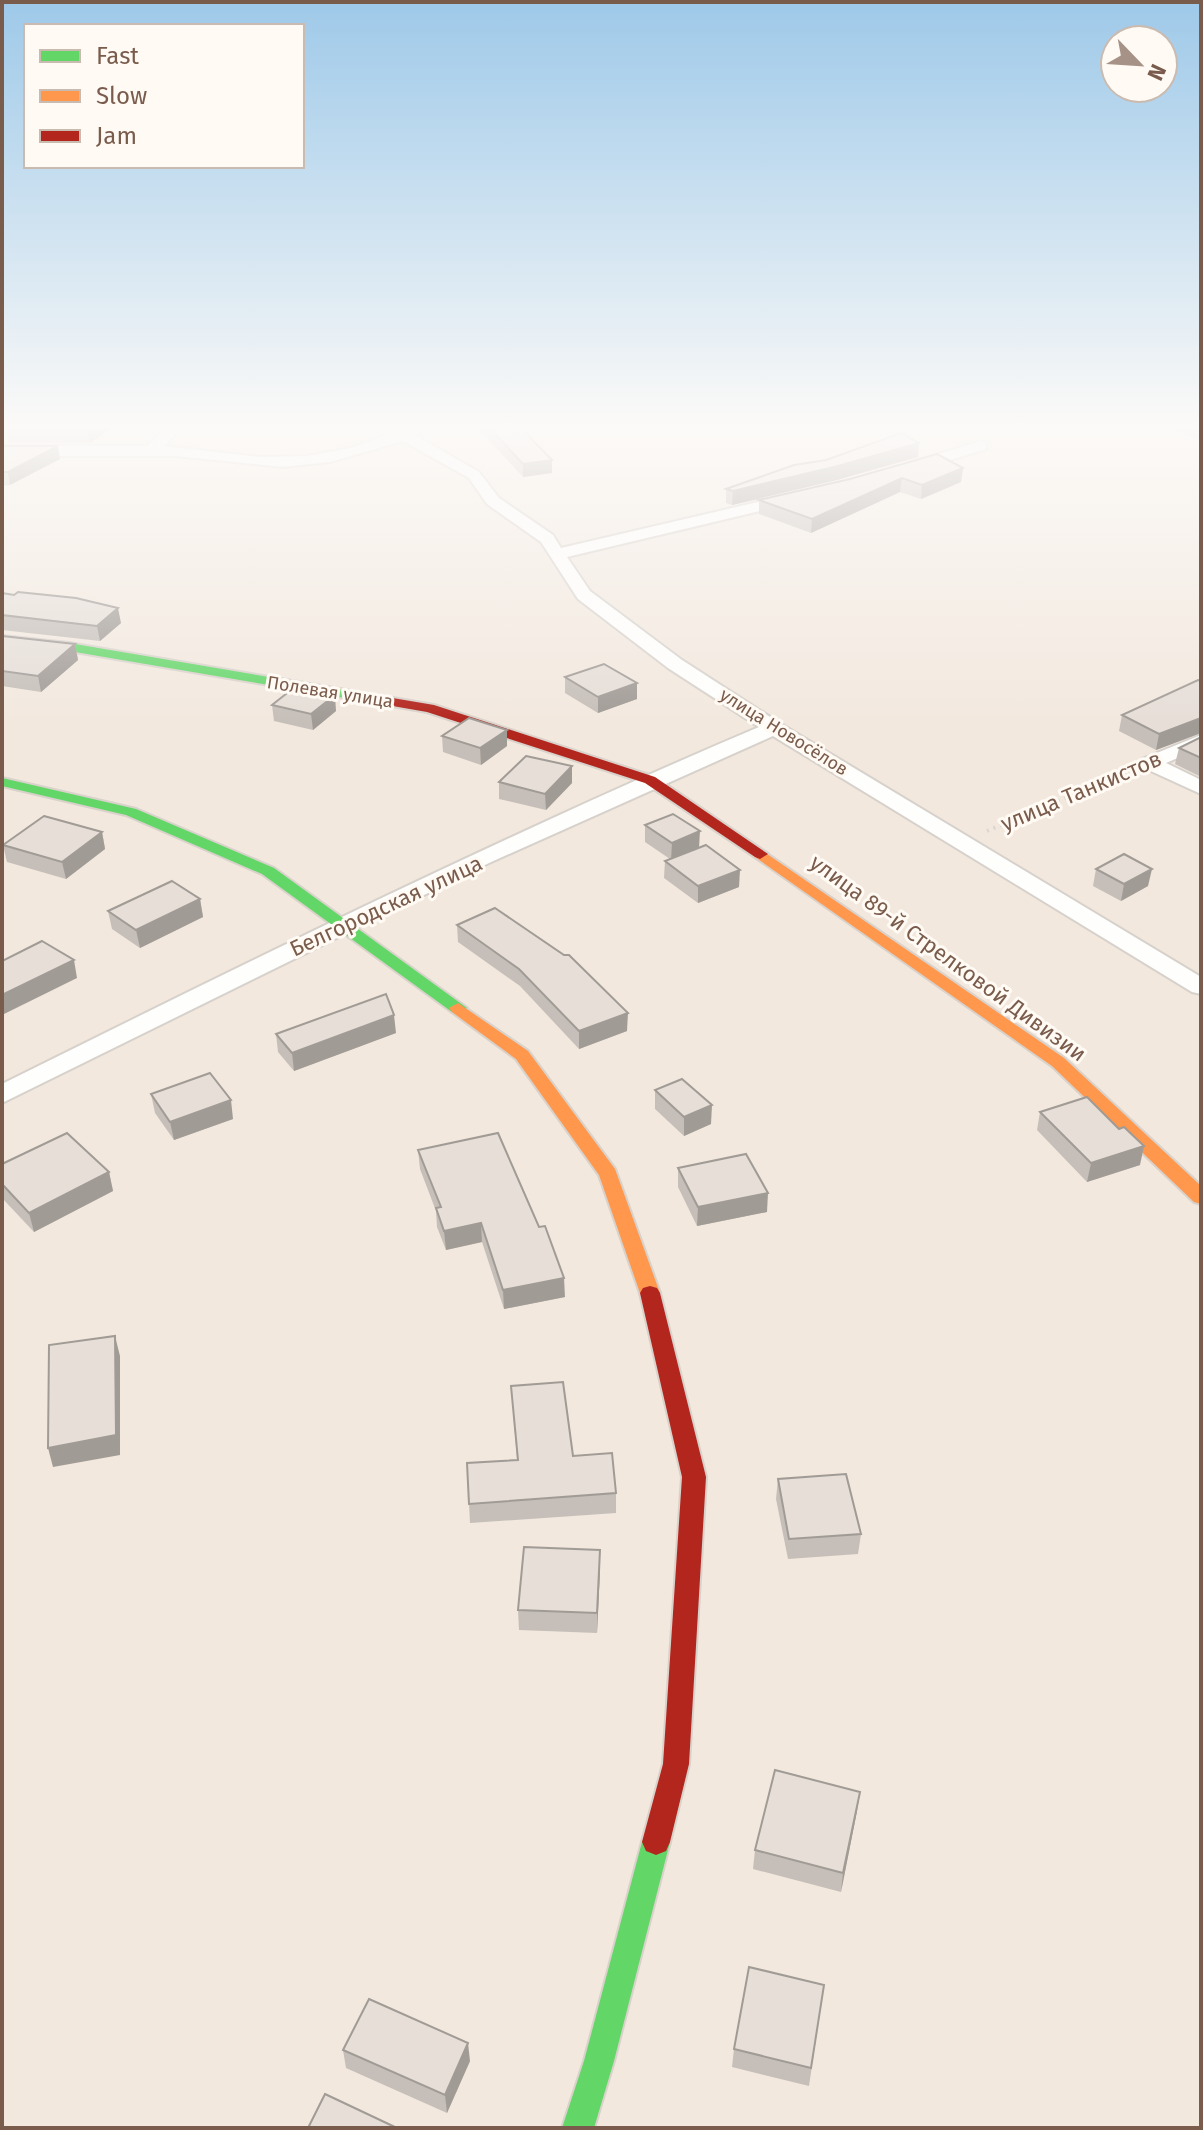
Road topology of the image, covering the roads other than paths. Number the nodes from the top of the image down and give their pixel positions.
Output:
1 (528, 525) edge
2 (679, 525) edge
3 (557, 554) junction
4 (2, 640) edge
5 (774, 728) junction
6 (1201, 741) edge
7 (650, 780) junction
8 (2, 782) edge
9 (1201, 788) edge
10 (346, 925) junction
11 (1201, 987) edge
12 (2, 1095) edge
13 (1201, 1197) edge
14 (578, 2128) edge

1 - 3 street, улица Новосёлов
2 - 3 street
3 - 5 street, улица Новосёлов
4 - 7 street, Полевая улица
5 - 7 street, Белгородская улица
5 - 11 street, улица Новосёлов
6 - 9 street, улица Танкистов
7 - 10 street, Белгородская улица
7 - 13 street, улица 89-й Стрелковой Дивизии
8 - 10 street
10 - 12 street, Белгородская улица
10 - 14 street

